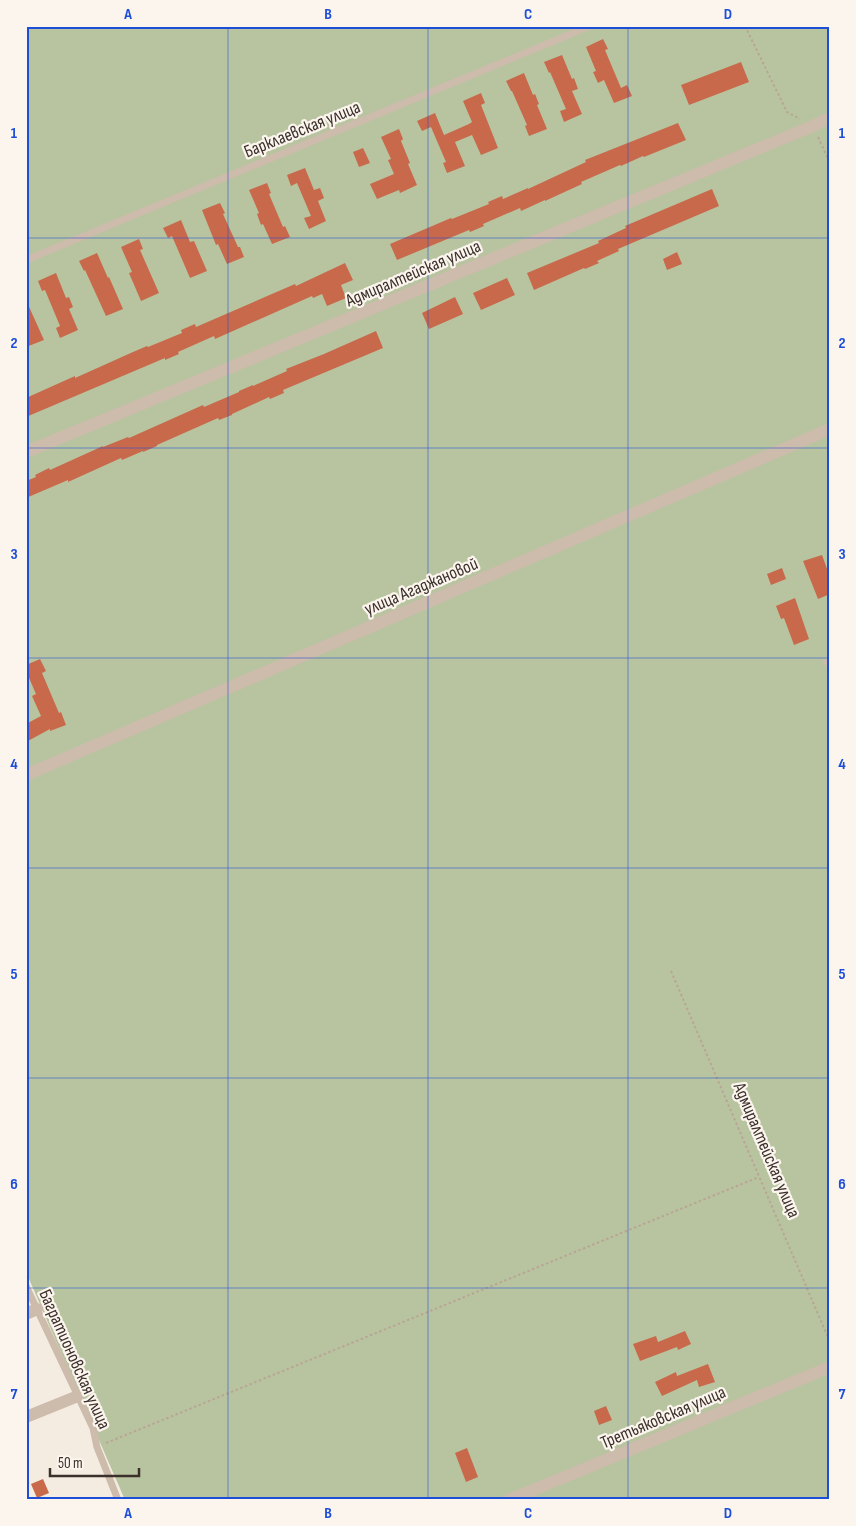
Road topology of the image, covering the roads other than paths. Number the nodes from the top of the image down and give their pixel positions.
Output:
1 (590, 26) edge
2 (830, 118) edge
3 (26, 260) edge
4 (830, 429) edge
5 (26, 452) edge
6 (26, 774) edge
7 (26, 1286) edge
8 (32, 1311) edge
9 (830, 1367) edge
10 (78, 1396) junction
11 (26, 1417) edge
12 (118, 1500) edge
13 (509, 1500) edge

1 - 3 lane, Барклаевская улица
2 - 5 street, Адмиралтейская улица
4 - 6 street, улица Агаджановой
7 - 8 lane, Багратионовская улица
8 - 10 lane, Багратионовская улица
9 - 13 street, Третьяковская улица
10 - 11 street
10 - 12 lane, Багратионовская улица

